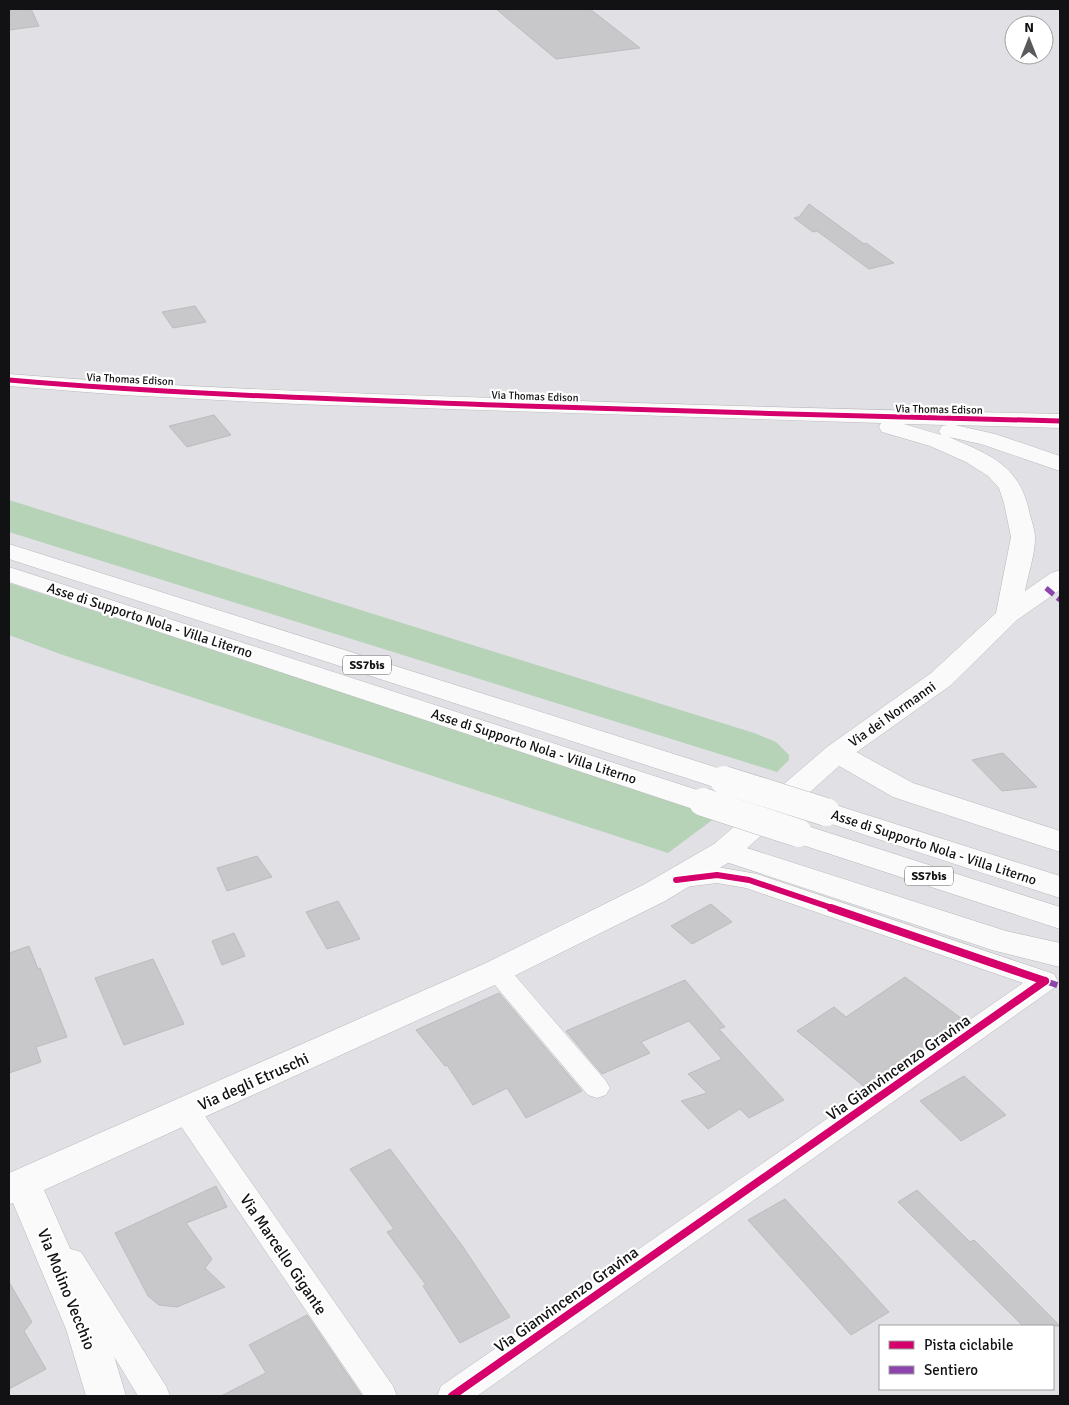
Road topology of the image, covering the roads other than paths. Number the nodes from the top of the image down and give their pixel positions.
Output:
1 (9, 380) edge
2 (829, 416) junction
3 (1060, 421) edge
4 (874, 422) junction
5 (1060, 464) edge
6 (9, 550) edge
7 (9, 574) edge
8 (1060, 578) edge
9 (1008, 615) junction
10 (837, 753) junction
11 (1060, 842) edge
12 (725, 851) junction
13 (676, 880) junction
14 (1060, 887) edge
15 (1060, 918) edge
16 (1060, 955) edge
17 (497, 971) junction
18 (597, 1088) dead end
19 (186, 1111) junction
20 (16, 1186) edge
21 (106, 1396) edge
22 (156, 1396) edge
23 (382, 1396) edge
24 (452, 1396) edge

1 - 2 main road, Via Thomas Edison
2 - 3 main road, Via Thomas Edison
2 - 4 main road
4 - 5 main road
4 - 9 main road
6 - 14 main road, Asse di Supporto Nola - Villa Literno / SS7bis, bridge
7 - 15 main road, Asse di Supporto Nola - Villa Literno / SS7bis, bridge
8 - 9 main road, Via dei Normanni
9 - 10 main road, Via dei Normanni
10 - 11 main road
10 - 12 main road, Via dei Normanni
12 - 13 main road, Via degli Etruschi
12 - 16 main road
13 - 17 main road, Via degli Etruschi
13 - 24 street, Via Gianvincenzo Gravina
17 - 18 street
17 - 19 main road, Via degli Etruschi
19 - 20 main road, Via degli Etruschi
19 - 23 street, Via Marcello Gigante
20 - 21 main road, Via Molino Vecchio
20 - 22 street

